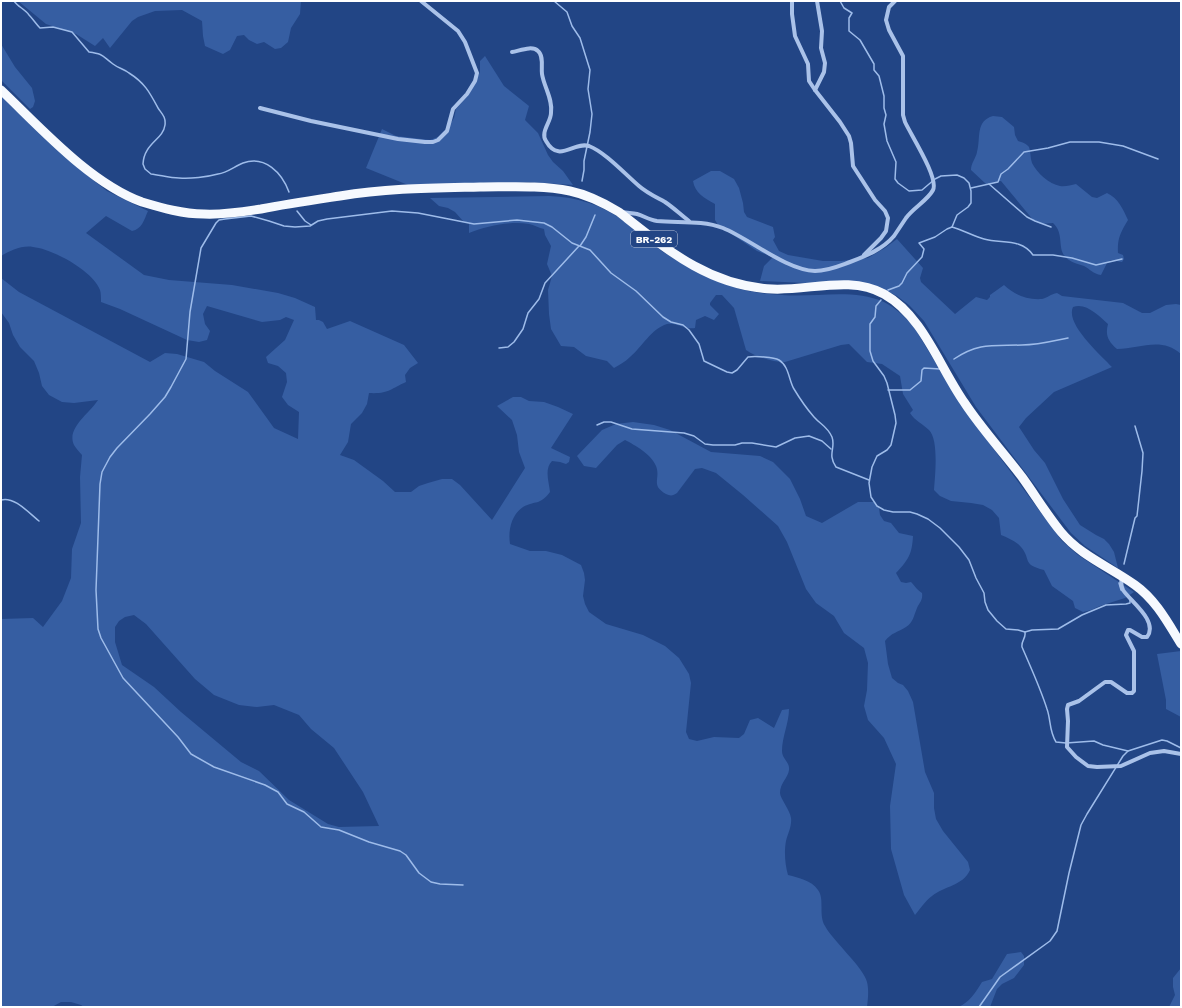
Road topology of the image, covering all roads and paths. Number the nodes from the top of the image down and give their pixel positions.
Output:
1 (421, 1) edge
2 (792, 1) edge
3 (817, 1) edge
4 (895, 1) edge
5 (512, 52) dead end
6 (1, 90) edge
7 (815, 90) junction
8 (260, 108) dead end
9 (619, 212) junction
10 (689, 222) junction
11 (860, 258) junction
12 (1122, 576) junction
13 (1181, 644) edge
14 (1181, 754) edge

1 - 8 street
2 - 7 street
3 - 7 street
4 - 11 street
5 - 10 street
6 - 9 highway, BR-262
7 - 11 street
9 - 10 street
9 - 12 highway, BR-262
10 - 11 street
12 - 13 highway, BR-262
12 - 14 street

